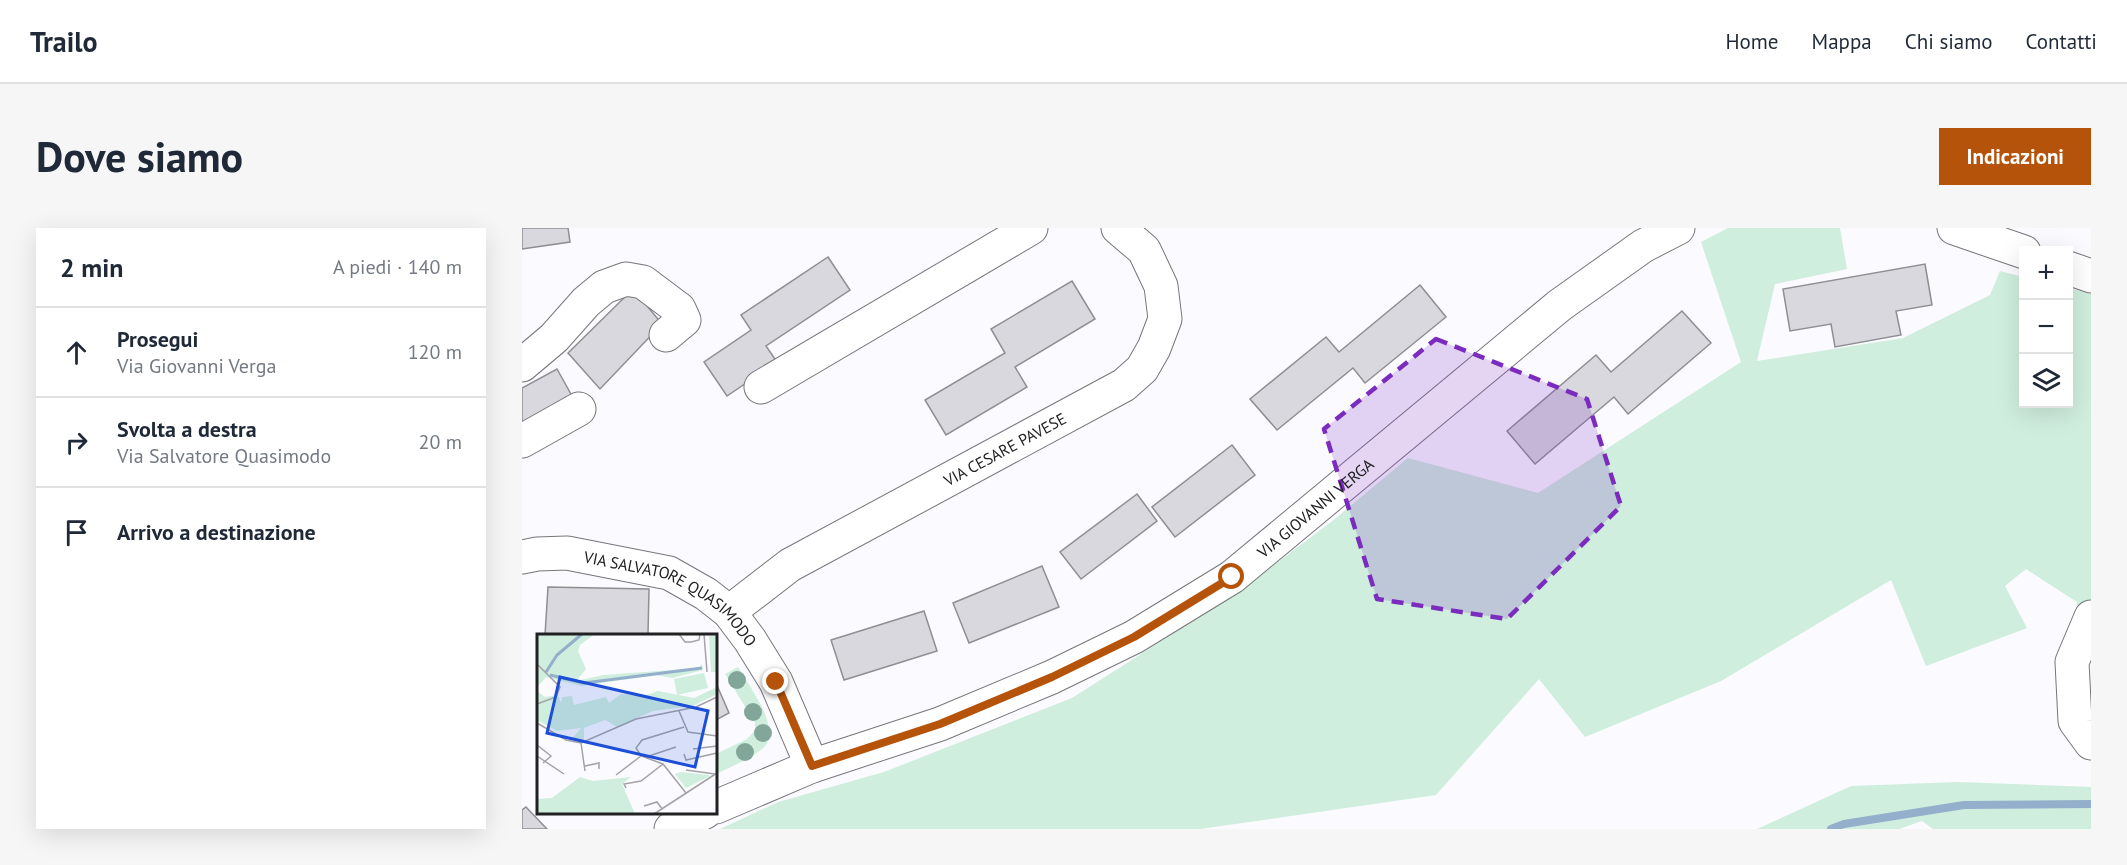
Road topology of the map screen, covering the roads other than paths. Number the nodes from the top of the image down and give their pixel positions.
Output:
1 (1032, 228) edge
2 (1118, 228) edge
3 (1678, 228) edge
4 (1954, 228) edge
5 (2019, 250) edge
6 (2073, 270) edge
7 (2091, 276) edge
8 (666, 335) dead end
9 (522, 365) edge
10 (761, 387) dead end
11 (579, 410) dead end
12 (522, 441) edge
13 (522, 557) edge
14 (729, 612) junction
15 (2091, 617) edge
16 (2091, 743) edge
17 (812, 766) junction
18 (717, 807) edge
19 (703, 814) edge
20 (671, 829) edge

1 - 10 street
2 - 14 street, VIA CESARE PAVESE
3 - 17 street, VIA GIOVANNI VERGA
4 - 5 street
6 - 7 street
8 - 9 street
11 - 12 street
13 - 14 street, VIA SALVATORE QUASIMODO
14 - 17 street, VIA SALVATORE QUASIMODO
15 - 16 street
17 - 18 street, VIA GIOVANNI VERGA
19 - 20 street

